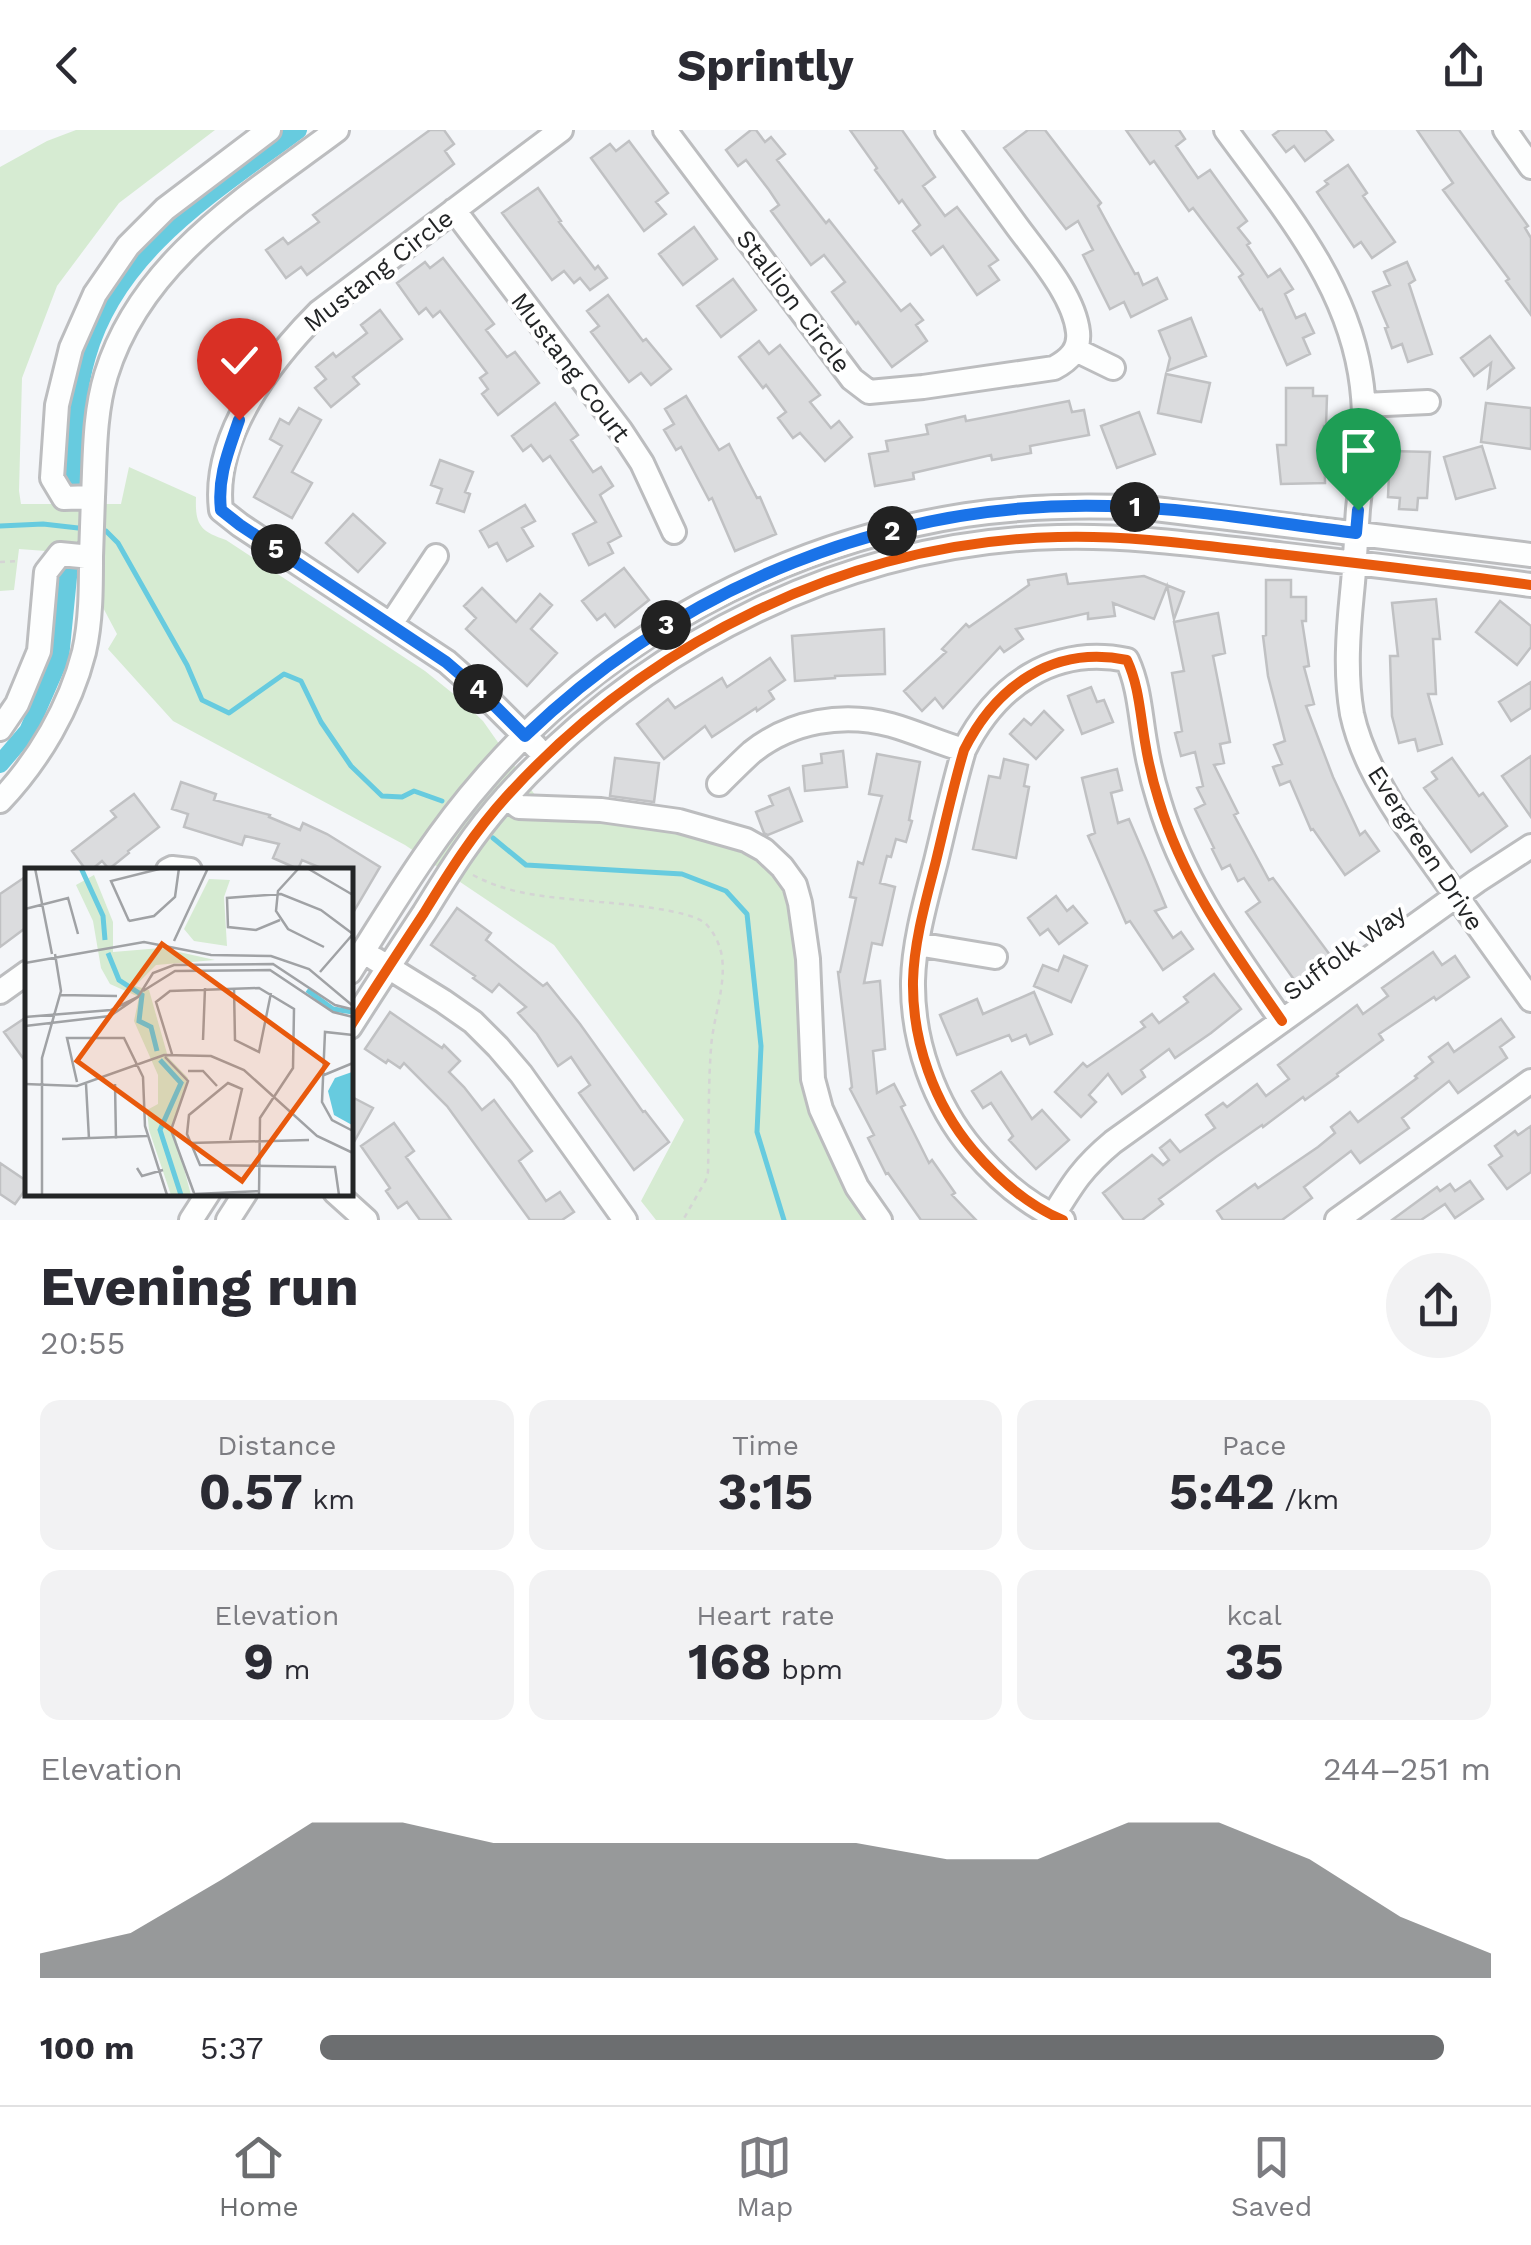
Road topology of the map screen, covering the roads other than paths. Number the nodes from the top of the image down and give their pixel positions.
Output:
1 (269, 130) edge
2 (337, 130) edge
3 (561, 130) edge
4 (666, 130) edge
5 (947, 130) edge
6 (1226, 130) edge
7 (1505, 130) edge
8 (1531, 167) edge
9 (454, 210) junction
10 (1076, 350) junction
11 (1113, 368) dead end
12 (1428, 402) dead end
13 (1364, 405) junction
14 (93, 502) junction
15 (674, 532) dead end
16 (1356, 533) junction
17 (91, 553) junction
18 (1531, 555) edge
19 (436, 556) dead end
20 (1354, 564) junction
21 (1531, 585) edge
22 (391, 624) junction
23 (0, 730) edge
24 (525, 736) junction
25 (964, 750) junction
26 (546, 757) junction
27 (718, 784) dead end
28 (506, 797) junction
29 (0, 802) edge
30 (1531, 846) edge
31 (1456, 896) junction
32 (917, 944) junction
33 (356, 947) edge
34 (995, 956) dead end
35 (389, 967) junction
36 (25, 974) edge
37 (0, 992) edge
38 (1531, 1000) edge
39 (1282, 1020) junction
40 (352, 1024) edge
41 (1531, 1081) edge
42 (207, 1195) edge
43 (244, 1195) edge
44 (338, 1195) edge
45 (1058, 1218) edge
46 (191, 1220) edge
47 (228, 1220) edge
48 (366, 1220) edge
49 (625, 1220) edge
50 (880, 1220) edge
51 (1337, 1220) edge

1 - 14 street
2 - 14 street
3 - 9 street, Mustang Circle
4 - 10 street, Stallion Circle
5 - 10 street
6 - 13 street
7 - 8 street
9 - 15 street, Mustang Court
9 - 22 street, Mustang Circle
10 - 11 street
12 - 13 street
13 - 16 street
14 - 17 street
16 - 18 street
16 - 20 street
16 - 24 street
17 - 23 street
17 - 29 street
19 - 22 street
20 - 21 street
20 - 26 street
20 - 31 street, Evergreen Drive
22 - 24 street, Mustang Circle
24 - 26 street, Mustang Circle
24 - 33 street
25 - 27 street
25 - 32 street
25 - 39 street
26 - 28 street
28 - 35 street
28 - 50 street
30 - 31 street, Suffolk Way
31 - 38 street, Evergreen Drive
31 - 39 street, Suffolk Way
32 - 34 street
32 - 45 street
33 - 35 street
35 - 40 street
35 - 49 street
36 - 37 street
39 - 45 street, Suffolk Way
41 - 51 street
42 - 46 street
43 - 47 street
44 - 48 street

